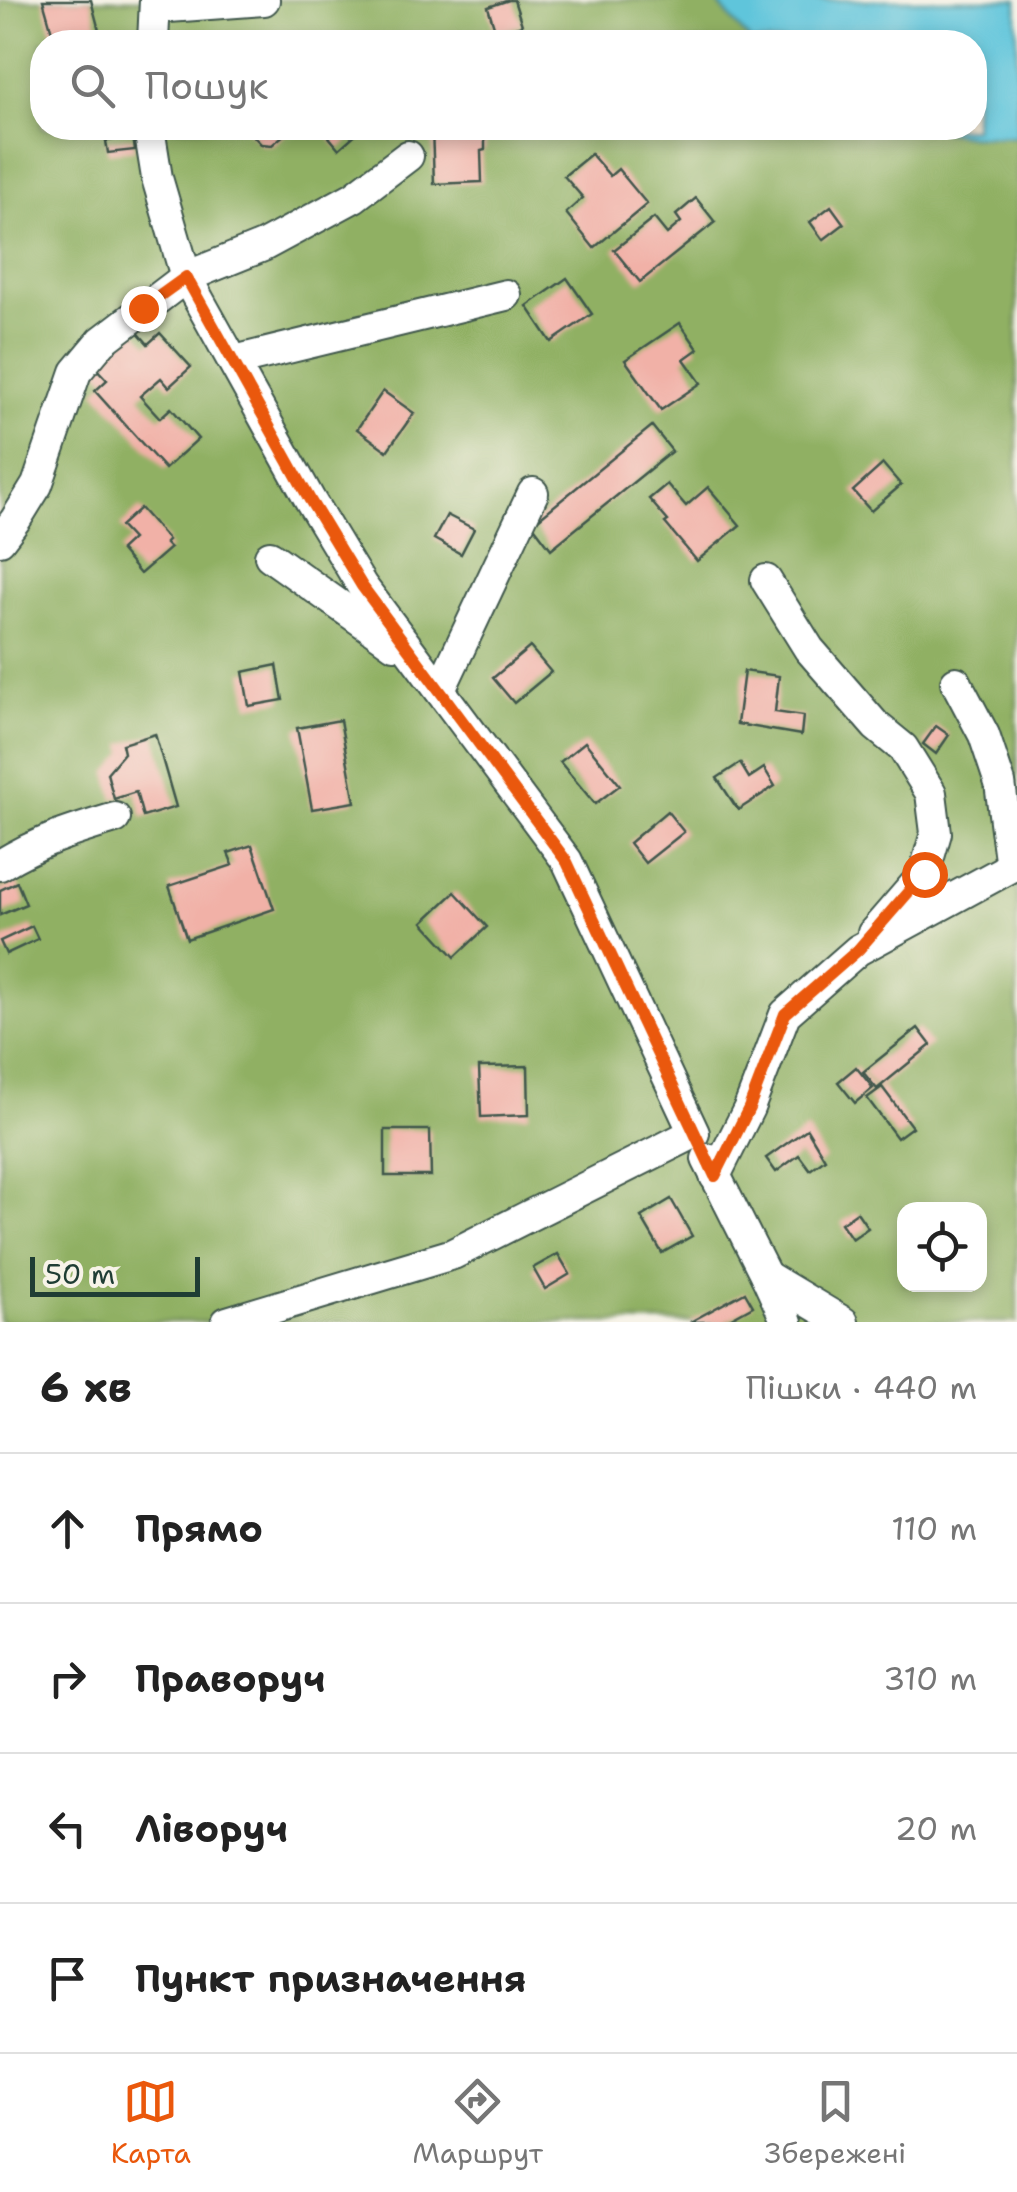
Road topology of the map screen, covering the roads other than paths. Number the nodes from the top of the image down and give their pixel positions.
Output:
1 (264, 0) edge
2 (155, 4) edge
3 (154, 30) edge
4 (151, 140) edge
5 (408, 156) dead end
6 (186, 277) junction
7 (506, 295) dead end
8 (234, 361) junction
9 (533, 493) dead end
10 (0, 540) edge
11 (270, 556) dead end
12 (766, 580) dead end
13 (414, 658) junction
14 (956, 682) dead end
15 (440, 690) junction
16 (115, 818) dead end
17 (0, 864) edge
18 (858, 950) junction
19 (694, 1133) junction
20 (715, 1176) junction
21 (766, 1276) junction
22 (227, 1322) edge
23 (787, 1322) edge
24 (844, 1322) edge

1 - 2 street
2 - 3 street
4 - 6 street
5 - 6 street
6 - 8 street
6 - 10 street
7 - 8 street
8 - 13 street
9 - 15 street
11 - 13 street
12 - 18 street
13 - 15 street
14 - 18 street
15 - 19 street
16 - 17 street
18 - 20 street
19 - 20 street
19 - 22 street
20 - 21 street
21 - 23 street
21 - 24 street

